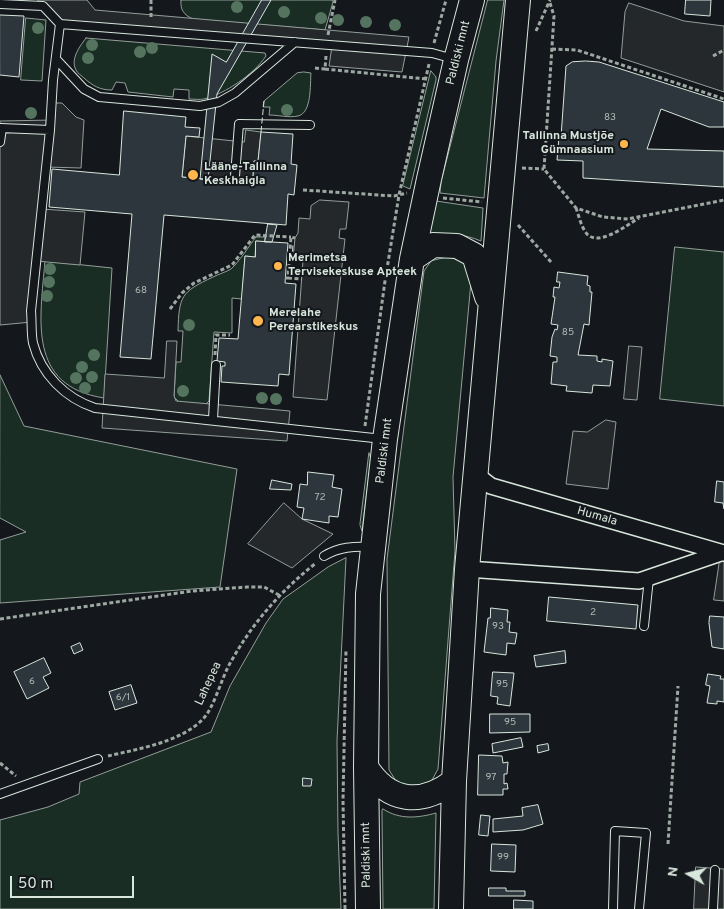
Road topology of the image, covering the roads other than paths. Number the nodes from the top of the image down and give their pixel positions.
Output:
1 (472, 0) edge
2 (518, 0) edge
3 (0, 4) edge
4 (60, 24) junction
5 (295, 42) junction
6 (56, 59) junction
7 (456, 60) junction
8 (310, 125) dead end
9 (1, 128) edge
10 (50, 130) junction
11 (0, 142) edge
12 (235, 176) dead end
13 (412, 259) junction
14 (490, 304) junction
15 (216, 365) road end
16 (213, 419) junction
17 (386, 439) junction
18 (474, 473) junction
19 (373, 547) junction
20 (722, 553) edge
21 (324, 556) road end
22 (467, 569) junction
23 (649, 578) junction
24 (644, 626) dead end
25 (98, 759) road end
26 (366, 767) junction
27 (454, 781) junction
28 (0, 794) edge
29 (715, 870) dead end
30 (368, 909) edge
31 (451, 909) edge
32 (613, 909) edge
33 (639, 909) edge
34 (713, 909) edge

1 - 7 main road, Paldiski mnt
2 - 14 main road
3 - 4 lane
4 - 5 lane
4 - 6 lane
5 - 6 lane
5 - 7 lane
6 - 10 lane
7 - 13 main road, Paldiski mnt
8 - 12 lane
9 - 10 lane
9 - 11 lane
10 - 16 lane
13 - 14 main road
13 - 17 main road, Paldiski mnt
14 - 18 main road
15 - 16 lane
16 - 17 lane
17 - 19 main road, Paldiski mnt
18 - 20 street, Humala
18 - 22 main road
19 - 21 lane
19 - 26 main road, Paldiski mnt
20 - 23 street
22 - 23 street
22 - 27 main road
23 - 24 lane
25 - 28 lane
26 - 27 main road
26 - 30 main road, Paldiski mnt
27 - 31 main road
29 - 34 lane
32 - 33 lane

